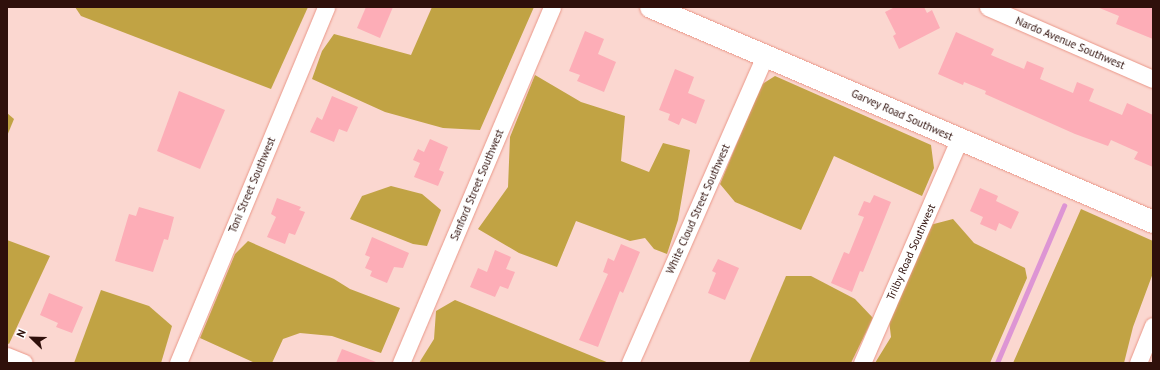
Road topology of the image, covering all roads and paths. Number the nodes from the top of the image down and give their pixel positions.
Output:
1 (326, 7) edge
2 (552, 7) edge
3 (651, 7) edge
4 (988, 7) edge
5 (765, 55) junction
6 (1153, 79) edge
7 (959, 140) junction
8 (1153, 222) edge
9 (1153, 326) edge
10 (7, 356) edge
11 (24, 363) edge
12 (178, 363) edge
13 (401, 363) edge
14 (630, 363) edge
15 (862, 363) edge
16 (1138, 363) edge

1 - 12 street, Toni Street Southwest
2 - 13 street, Sanford Street Southwest
3 - 5 street, Garvey Road Southwest
4 - 6 street, Nardo Avenue Southwest
5 - 7 street, Garvey Road Southwest
5 - 14 street, White Cloud Street Southwest
7 - 8 street, Garvey Road Southwest
7 - 15 street, Trilby Road Southwest
9 - 16 street
10 - 11 street

